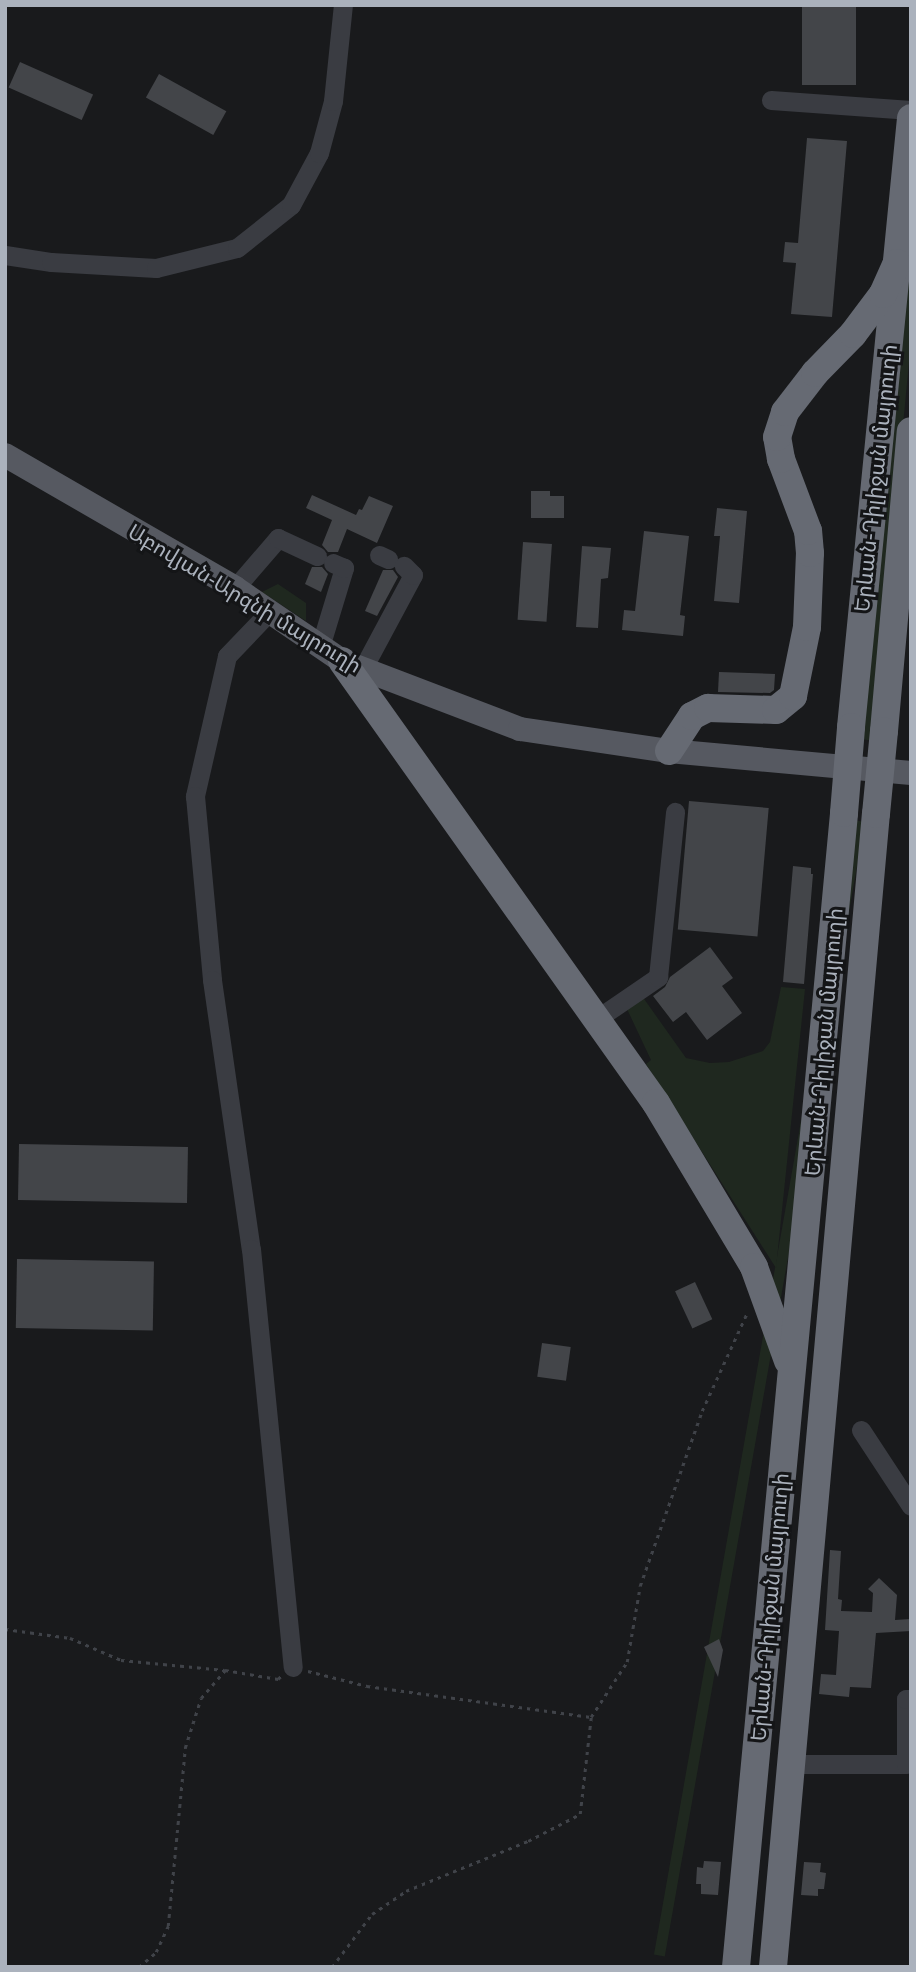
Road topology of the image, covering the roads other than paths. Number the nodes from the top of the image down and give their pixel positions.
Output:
1 (343, 5) edge
2 (771, 100) dead end
3 (911, 110) edge
4 (911, 118) edge
5 (5, 255) edge
6 (897, 263) junction
7 (911, 431) edge
8 (5, 455) edge
9 (390, 560) dead end
10 (235, 589) junction
11 (903, 609) edge
12 (268, 612) junction
13 (342, 659) junction
14 (911, 668) edge
15 (887, 704) junction
16 (669, 751) junction
17 (911, 773) edge
18 (675, 812) dead end
19 (598, 1018) junction
20 (791, 1370) junction
21 (861, 1430) dead end
22 (911, 1506) edge
23 (293, 1667) dead end
24 (911, 1699) edge
25 (792, 1764) junction
26 (736, 1967) edge
27 (773, 1967) edge

1 - 5 street
2 - 3 street
4 - 6 highway, Երևան-Դիլիջան մայրուղի
6 - 16 highway
6 - 20 highway, Երևան-Դիլիջան մայրուղի, bridge
7 - 11 highway, Երևան-Դիլիջան մայրուղի
8 - 10 main road, Աբովյան-Արզնի մայրուղի
9 - 13 street
10 - 12 main road, Աբովյան-Արզնի մայրուղի
10 - 13 street
11 - 15 highway, Երևան-Դիլիջան մայրուղի
12 - 13 main road, Աբովյան-Արզնի մայրուղի
12 - 23 street
13 - 16 main road, Աբովյան-Արզնի մայրուղի
13 - 19 highway
14 - 15 highway
15 - 25 highway, Երևան-Դիլիջան մայրուղի, bridge
16 - 17 main road, Աբովյան-Արզնի մայրուղի
18 - 19 street
19 - 20 highway
20 - 26 highway, Երևան-Դիլիջան մայրուղի
21 - 22 street
24 - 25 street
25 - 27 highway, Երևան-Դիլիջան մայրուղի

